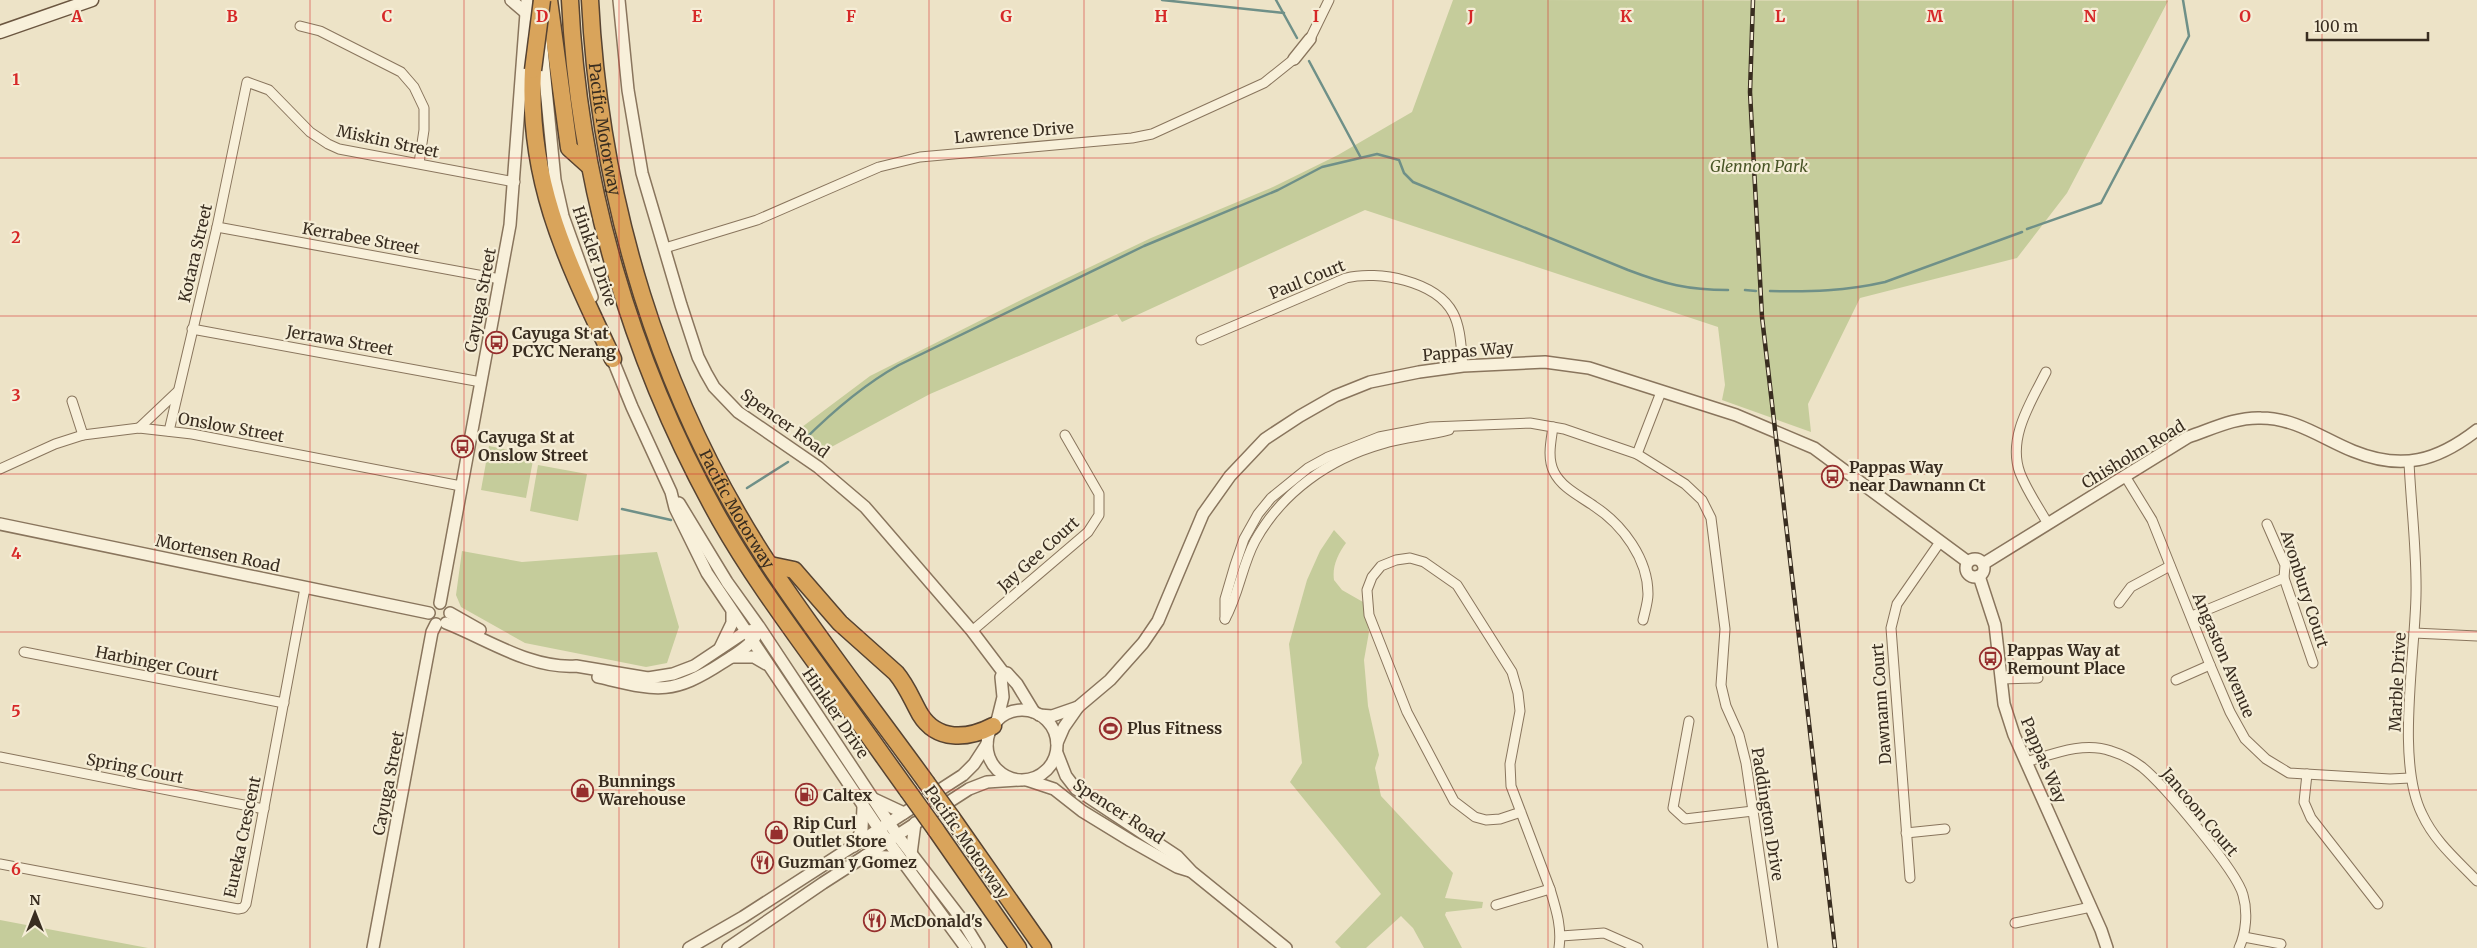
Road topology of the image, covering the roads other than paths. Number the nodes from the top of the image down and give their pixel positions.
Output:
1 (92, 0) edge
2 (511, 0) edge
3 (532, 0) edge
4 (542, 0) edge
5 (549, 0) edge
6 (570, 0) edge
7 (590, 0) edge
8 (619, 0) edge
9 (1329, 0) edge
10 (527, 6) edge
11 (300, 26) dead end
12 (2, 32) edge
13 (1310, 39) joint
14 (542, 46) junction
15 (1294, 59) joint
16 (247, 82) joint
17 (419, 163) junction
18 (588, 165) junction
19 (515, 182) junction
20 (217, 227) junction
21 (664, 248) junction
22 (500, 279) junction
23 (192, 329) junction
24 (1201, 340) dead end
25 (613, 359) junction
26 (1463, 366) junction
27 (2046, 372) dead end
28 (481, 382) junction
29 (177, 392) junction
30 (1661, 392) junction
31 (72, 401) dead end
32 (1465, 427) junction
33 (1553, 427) junction
34 (139, 428) junction
35 (2477, 430) edge
36 (169, 431) junction
37 (83, 435) junction
38 (1065, 435) dead end
39 (1637, 454) junction
40 (2409, 462) junction
41 (0, 469) edge
42 (2125, 476) junction
43 (461, 486) junction
44 (670, 492) junction
45 (0, 524) edge
46 (2048, 524) junction
47 (2267, 524) dead end
48 (1940, 542) junction
49 (1968, 562) junction
50 (1984, 564) junction
51 (770, 565) junction
52 (2170, 566) junction
53 (1979, 576) junction
54 (2284, 578) junction
55 (305, 588) junction
56 (440, 603) junction
57 (2119, 603) dead end
58 (429, 613) junction
59 (732, 613) junction
60 (2192, 616) junction
61 (444, 620) junction
62 (1643, 620) dead end
63 (760, 628) junction
64 (972, 631) junction
65 (2414, 633) junction
66 (2477, 636) edge
67 (748, 637) junction
68 (719, 650) junction
69 (24, 652) dead end
70 (732, 657) junction
71 (2313, 663) dead end
72 (767, 665) junction
73 (2210, 665) junction
74 (565, 667) junction
75 (1003, 672) junction
76 (2038, 678) dead end
77 (2001, 679) junction
78 (2176, 680) dead end
79 (284, 703) junction
80 (1078, 707) junction
81 (1037, 714) junction
82 (1689, 722) dead end
83 (995, 724) junction
84 (830, 734) junction
85 (987, 744) junction
86 (1057, 748) junction
87 (828, 755) junction
88 (0, 757) edge
89 (2026, 762) junction
90 (2307, 774) junction
91 (2410, 778) junction
92 (1023, 780) junction
93 (873, 799) junction
94 (863, 806) junction
95 (264, 808) junction
96 (1753, 811) junction
97 (1521, 812) junction
98 (904, 813) junction
99 (889, 823) junction
100 (915, 823) junction
101 (878, 829) junction
102 (1945, 829) dead end
103 (1138, 830) junction
104 (1906, 833) junction
105 (892, 838) junction
106 (1131, 841) junction
107 (854, 846) junction
108 (911, 854) junction
109 (865, 856) junction
110 (902, 861) junction
111 (0, 864) edge
112 (1192, 872) junction
113 (1910, 878) dead end
114 (2477, 881) edge
115 (1550, 889) junction
116 (2378, 904) dead end
117 (1496, 905) dead end
118 (2091, 907) junction
119 (2015, 923) dead end
120 (1561, 936) junction
121 (2244, 937) junction
122 (2281, 944) dead end
123 (373, 948) edge
124 (689, 948) edge
125 (728, 948) edge
126 (966, 948) edge
127 (979, 948) edge
128 (1018, 948) edge
129 (1043, 948) edge
130 (1286, 948) edge
131 (1559, 948) edge
132 (1638, 948) edge
133 (1773, 948) edge
134 (2107, 948) edge
135 (2239, 948) edge

1 - 12 main road
2 - 10 street, Hinkler Drive
3 - 14 street, Hinkler Drive
4 - 25 highway, bridge
5 - 18 highway
6 - 18 highway, Pacific Motorway
7 - 51 highway, Pacific Motorway
8 - 21 street, Spencer Road
9 - 13 street, Lawrence Drive
10 - 14 street, Hinkler Drive
10 - 19 street, Cayuga Street
11 - 17 street
13 - 15 street, Lawrence Drive
14 - 25 street, Hinkler Drive
15 - 21 street, Lawrence Drive
16 - 17 street, Miskin Street
16 - 20 street, Kotara Street
17 - 19 street, Miskin Street
18 - 128 highway, Pacific Motorway, bridge
19 - 22 street, Cayuga Street
20 - 22 street, Kerrabee Street
20 - 23 street, Kotara Street
21 - 64 street, Spencer Road
22 - 28 street, Cayuga Street
23 - 28 street, Jerrawa Street
23 - 29 street, Kotara Street
24 - 26 street, Paul Court
25 - 44 street, Hinkler Drive
26 - 30 street, Pappas Way
26 - 80 street, Pappas Way
27 - 46 street
28 - 43 street, Cayuga Street
29 - 34 street
29 - 36 street, Kotara Street
30 - 39 street
30 - 48 street, Pappas Way
31 - 37 street
32 - 32 street, Paddington Drive
32 - 33 street, Paddington Drive
33 - 39 street, Paddington Drive
33 - 62 street
34 - 36 street, Onslow Street
34 - 37 street, Onslow Street
35 - 40 street, Chisholm Road
36 - 43 street, Onslow Street
37 - 41 street, Onslow Street
38 - 64 street, Jay Gee Court
39 - 96 street, Paddington Drive
40 - 42 street, Chisholm Road
40 - 65 street, Marble Drive
42 - 46 street, Chisholm Road
42 - 52 street, Angaston Avenue
43 - 56 street, Cayuga Street
44 - 59 street, Hinkler Drive
44 - 63 street, Hinkler Drive
45 - 55 street, Mortensen Road
46 - 50 street, Chisholm Road
47 - 54 street, Avonbury Court
48 - 49 street, Pappas Way
48 - 104 street, Dawnann Court
49 - 50 street
49 - 53 street
50 - 53 street
51 - 83 highway
51 - 129 highway, Pacific Motorway, bridge
52 - 57 street
52 - 60 street, Angaston Avenue
53 - 77 street, Pappas Way
54 - 60 street
54 - 71 street, Avonbury Court
55 - 58 street, Mortensen Road
55 - 79 street, Eureka Crescent
56 - 58 street
56 - 61 street
58 - 61 street
59 - 67 street, Hinkler Drive
59 - 68 street
60 - 73 street, Angaston Avenue
61 - 74 street
61 - 123 street, Cayuga Street
63 - 67 street
63 - 84 street, Hinkler Drive
64 - 75 street, Spencer Road
65 - 66 street
65 - 91 street, Marble Drive
67 - 68 street
67 - 70 street
67 - 72 street, Hinkler Drive
68 - 74 street
69 - 79 street, Harbinger Court
70 - 72 street
70 - 74 street
72 - 87 street, Hinkler Drive
73 - 78 street
73 - 90 street, Angaston Avenue
75 - 81 street, Spencer Road
75 - 83 street
76 - 77 street
77 - 89 street, Pappas Way
79 - 95 street, Eureka Crescent
80 - 81 street, Pappas Way
80 - 86 street, Pappas Way
81 - 83 street
81 - 86 street
82 - 96 street
83 - 85 street
84 - 87 street
84 - 93 street, Hinkler Drive
85 - 92 street
85 - 98 street
86 - 92 street
86 - 103 street, Spencer Road
87 - 94 street, Hinkler Drive
88 - 95 street, Spring Court
89 - 118 street, Pappas Way
89 - 121 street, Jancoon Court
90 - 91 street, Angaston Avenue
90 - 116 street
91 - 114 street, Marble Drive
92 - 100 street
92 - 106 street, Spencer Road
93 - 98 street
93 - 99 street, Hinkler Drive
94 - 101 street, Hinkler Drive
94 - 107 street
95 - 111 street, Eureka Crescent
96 - 133 street, Paddington Drive
97 - 97 street
97 - 115 street
98 - 99 street
99 - 101 street
99 - 105 street, Hinkler Drive
100 - 105 street
100 - 108 street
101 - 105 street, Hinkler Drive
101 - 107 street
102 - 104 street
103 - 106 street
103 - 112 street, Spencer Road
104 - 113 street, Dawnann Court
105 - 108 street, Hinkler Drive
105 - 109 street
105 - 110 street, Hinkler Drive
106 - 112 street, Spencer Road
107 - 124 street
108 - 127 street, Hinkler Drive
109 - 110 street
109 - 125 street
110 - 126 street, Hinkler Drive
112 - 130 street, Spencer Road
115 - 117 street
115 - 120 street
118 - 119 street
118 - 134 street, Pappas Way
120 - 131 street
120 - 132 street
121 - 122 street
121 - 135 street, Jancoon Court

